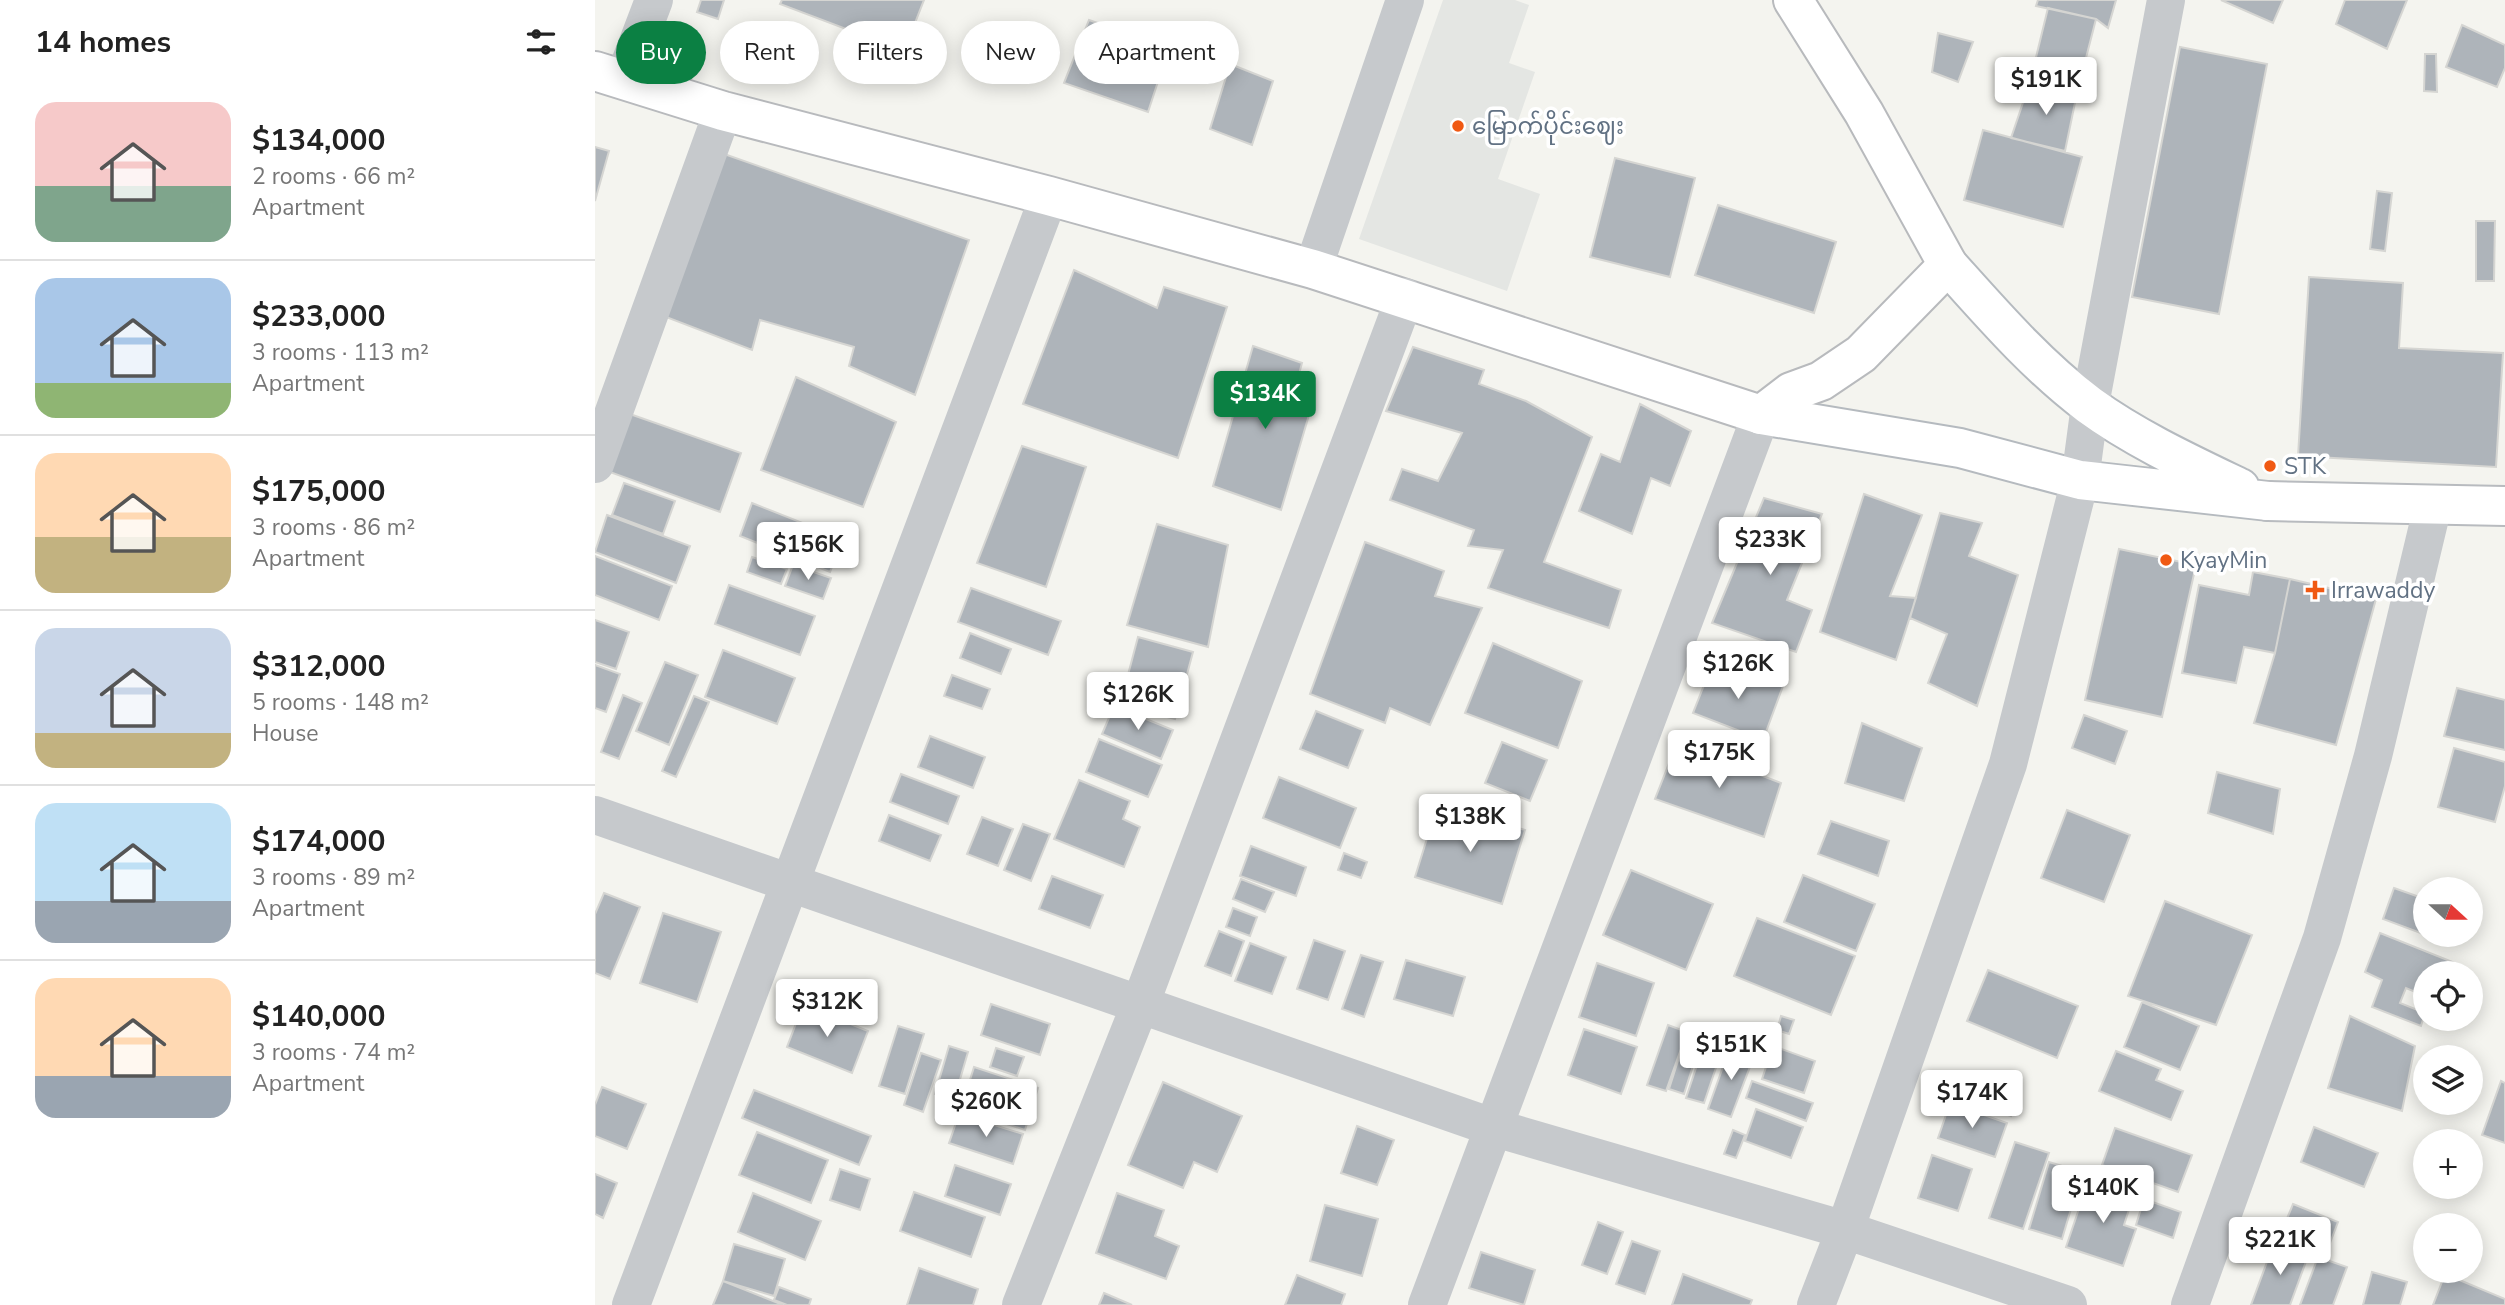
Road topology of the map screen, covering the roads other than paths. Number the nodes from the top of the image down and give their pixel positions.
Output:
1 (654, 0) edge
2 (1405, 0) edge
3 (1793, 0) edge
4 (2166, 0) edge
5 (610, 75) edge
6 (723, 111) junction
7 (1049, 196) junction
8 (1948, 265) junction
9 (1313, 269) junction
10 (1405, 297) junction
11 (2090, 405) junction
12 (1761, 415) junction
13 (595, 464) edge
14 (2080, 480) junction
15 (2268, 501) junction
16 (2433, 505) junction
17 (2505, 506) edge
18 (595, 815) edge
19 (790, 884) junction
20 (1140, 1005) junction
21 (1495, 1128) junction
22 (1845, 1230) junction
23 (631, 1305) edge
24 (1021, 1305) edge
25 (1427, 1305) edge
26 (1817, 1305) edge
27 (2068, 1305) edge
28 (2190, 1305) edge

1 - 5 street
2 - 9 street
3 - 8 main road
4 - 11 street
5 - 6 main road
6 - 7 main road
6 - 13 street
7 - 9 main road
7 - 19 street
8 - 11 main road
8 - 12 main road
9 - 10 main road
10 - 12 main road
10 - 20 street
11 - 14 street
11 - 15 main road
12 - 14 main road
12 - 21 street
14 - 15 main road
14 - 22 street
15 - 16 main road
16 - 17 main road
16 - 28 street
18 - 19 street
19 - 20 street
19 - 23 street
20 - 21 street
20 - 24 street
21 - 22 street
21 - 25 street
22 - 26 street
22 - 27 street

